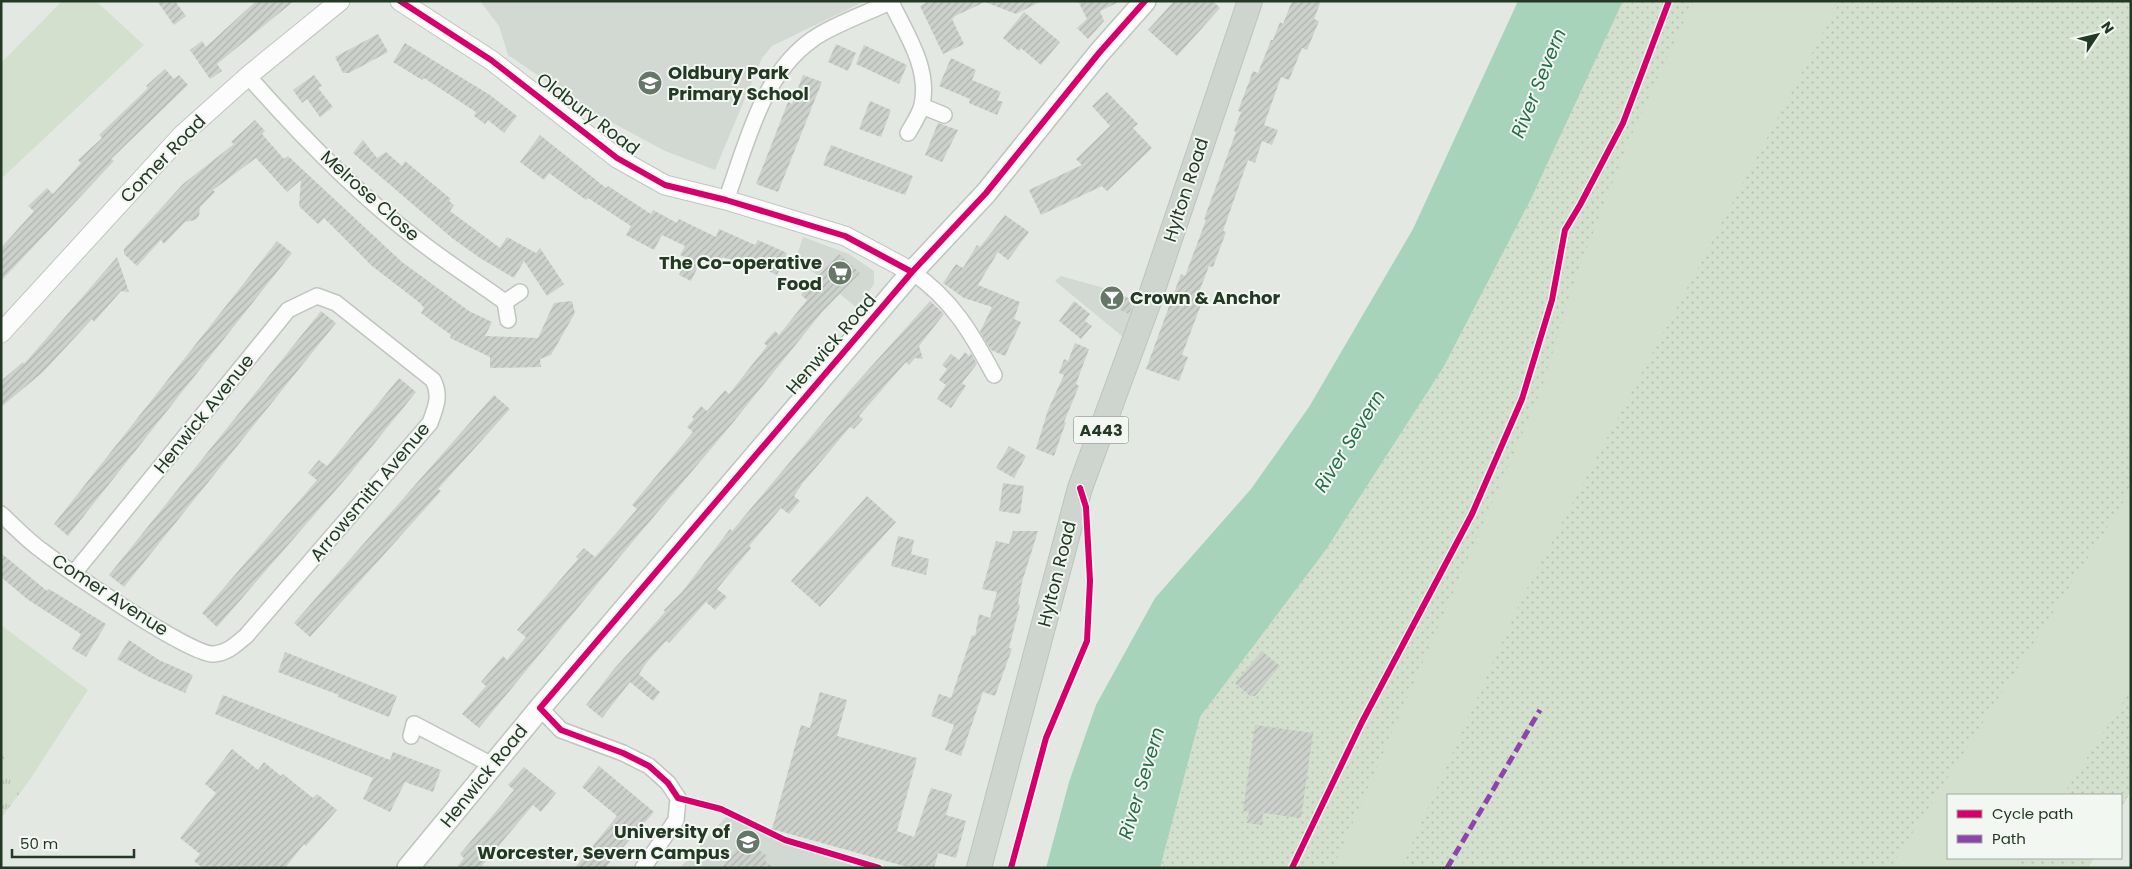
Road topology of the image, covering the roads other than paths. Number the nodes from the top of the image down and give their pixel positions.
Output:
1 (340, 1) edge
2 (400, 1) edge
3 (892, 1) edge
4 (1145, 1) edge
5 (1250, 1) edge
6 (248, 76) junction
7 (922, 106) junction
8 (944, 114) dead end
9 (908, 133) dead end
10 (726, 200) junction
11 (912, 272) junction
12 (520, 292) dead end
13 (505, 302) junction
14 (351, 314) joint
15 (508, 320) dead end
16 (1, 333) edge
17 (994, 375) dead end
18 (1, 514) edge
19 (74, 573) junction
20 (229, 651) joint
21 (540, 708) junction
22 (411, 736) dead end
23 (494, 766) junction
24 (408, 868) edge
25 (644, 868) edge
26 (979, 868) edge

1 - 6 street, Comer Road
2 - 10 street, Oldbury Road
3 - 7 street
3 - 10 street
4 - 11 main road, Henwick Road
5 - 26 main road, Hylton Road / A443
6 - 13 street, Melrose Close
6 - 16 street, Comer Road
7 - 8 street
7 - 9 street
10 - 11 street, Oldbury Road
11 - 17 street
11 - 21 main road, Henwick Road
12 - 13 street
13 - 15 street
14 - 19 street, Henwick Avenue
14 - 20 street, Arrowsmith Avenue
18 - 19 street, Comer Avenue
19 - 20 street, Comer Avenue
21 - 23 main road, Henwick Road
21 - 25 street
22 - 23 street
23 - 24 main road, Henwick Road

